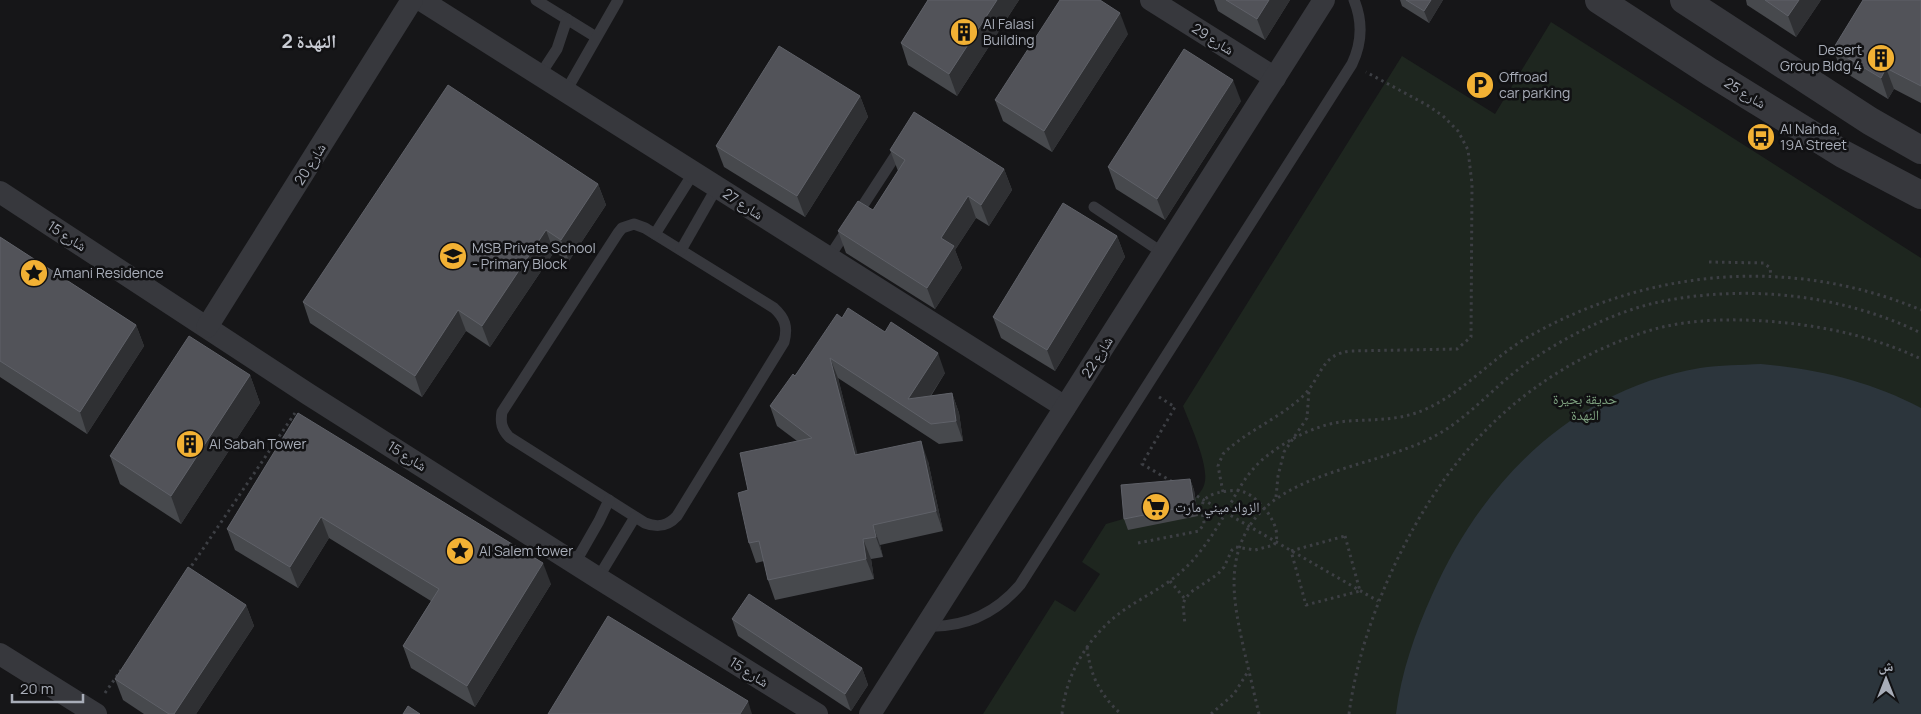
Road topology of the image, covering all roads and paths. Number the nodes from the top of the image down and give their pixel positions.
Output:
1 (412, 0) edge
2 (421, 0) edge
3 (536, 0) edge
4 (618, 0) edge
5 (1152, 0) edge
6 (1324, 0) edge
7 (1354, 0) edge
8 (1599, 0) edge
9 (1684, 0) edge
10 (567, 20) junction
11 (596, 37) junction
12 (1352, 64) junction
13 (540, 74) junction
14 (1275, 78) junction
15 (566, 91) junction
16 (905, 141) edge
17 (1921, 150) edge
18 (694, 172) junction
19 (717, 187) junction
20 (0, 192) edge
21 (1921, 195) edge
22 (1094, 208) dead end
23 (655, 234) junction
24 (680, 250) junction
25 (1163, 253) junction
26 (828, 259) junction
27 (1709, 262) dead end
28 (1771, 276) junction
29 (1921, 310) edge
30 (207, 327) junction
31 (1921, 333) edge
32 (1921, 359) edge
33 (1145, 388) junction
34 (1309, 389) junction
35 (308, 394) junction
36 (1065, 407) junction
37 (1291, 441) junction
38 (1179, 485) edge
39 (1237, 491) junction
40 (1223, 492) junction
41 (1197, 496) dead end
42 (1276, 497) junction
43 (609, 500) junction
44 (1204, 500) junction
45 (1264, 508) junction
46 (1226, 513) junction
47 (635, 517) junction
48 (1249, 526) junction
49 (1276, 542) junction
50 (1138, 543) dead end
51 (1239, 548) junction
52 (1291, 551) junction
53 (575, 563) junction
54 (186, 573) edge
55 (598, 578) junction
56 (1170, 581) junction
57 (1360, 591) junction
58 (1185, 599) junction
59 (1378, 601) junction
60 (1185, 625) dead end
61 (926, 626) junction
62 (1087, 646) junction
63 (0, 654) edge
64 (126, 663) edge
65 (1249, 670) junction
66 (95, 713) edge
67 (818, 714) edge
68 (870, 714) edge
69 (1062, 714) edge
70 (1121, 714) edge
71 (1211, 714) edge
72 (1259, 714) edge
73 (1349, 714) edge

1 - 30 street, شارع 20
2 - 13 street, شارع 27
3 - 10 lane
4 - 11 lane
5 - 14 street, شارع 29
6 - 14 street, شارع 22
7 - 12 lane
8 - 21 street, شارع 25
9 - 17 street
10 - 11 lane
10 - 13 lane
11 - 15 lane
12 - 33 lane
12 - 34 path
13 - 15 street, شارع 27
14 - 25 street, شارع 22
15 - 18 street, شارع 27
16 - 26 lane
18 - 19 street, شارع 27
18 - 23 lane
19 - 24 lane
19 - 26 street, شارع 27
20 - 30 street, شارع 15
22 - 25 lane
23 - 24 lane
23 - 43 lane
24 - 47 lane
25 - 36 street, شارع 22
26 - 36 street, شارع 27
27 - 28 path
28 - 29 path
28 - 37 path
30 - 35 street, شارع 15
31 - 42 path
32 - 59 path
33 - 38 path
33 - 61 lane
34 - 37 path
34 - 40 path
35 - 53 street, شارع 15
35 - 54 path
36 - 61 street, شارع 22
37 - 39 path
37 - 42 path
39 - 40 path
39 - 45 path
39 - 46 path
40 - 44 path
41 - 44 path
42 - 45 path
43 - 47 lane
43 - 53 lane
44 - 46 path
44 - 50 path
45 - 48 path
45 - 49 path
46 - 48 path
46 - 56 path
47 - 55 lane
48 - 49 path
48 - 51 path
49 - 51 path
49 - 52 path
51 - 58 path
51 - 65 path
52 - 57 path
52 - 57 path
52 - 57 path
53 - 55 street, شارع 15
55 - 67 street, شارع 15
56 - 58 path
56 - 62 path
57 - 59 path
58 - 60 path
59 - 73 path
61 - 68 street, شارع 22
62 - 69 path
62 - 70 path
63 - 66 street
64 - 66 path
65 - 71 path
65 - 72 path

